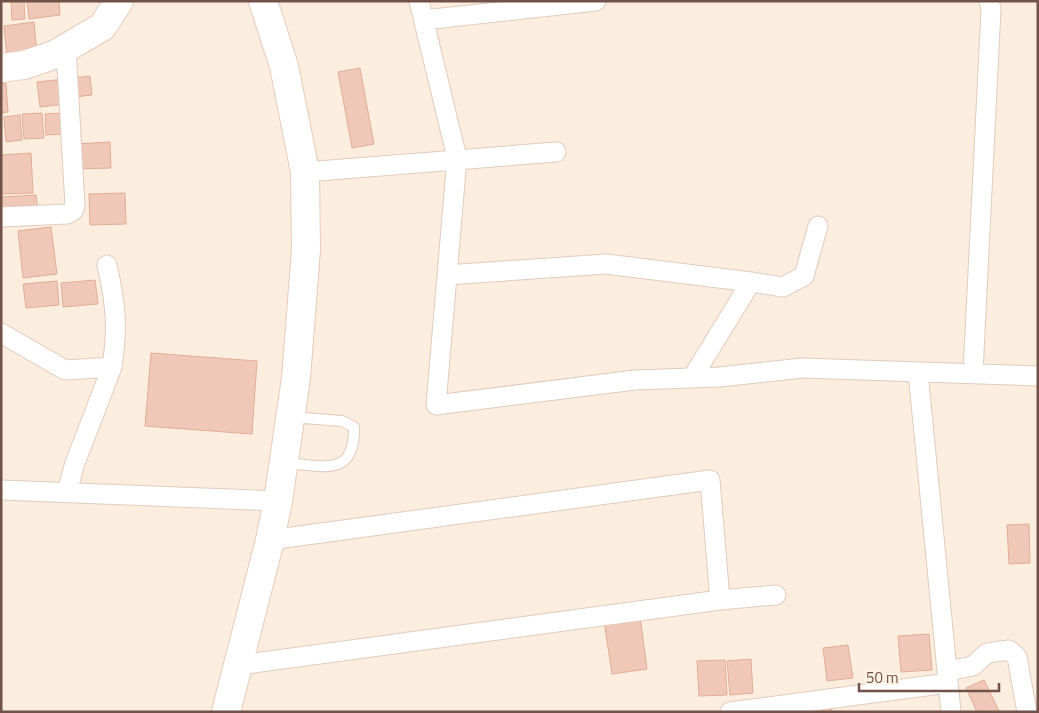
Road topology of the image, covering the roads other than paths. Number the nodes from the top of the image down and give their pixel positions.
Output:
1 (119, 1) edge
2 (263, 1) edge
3 (419, 1) edge
4 (596, 1) edge
5 (989, 1) edge
6 (424, 20) junction
7 (66, 48) junction
8 (1, 68) edge
9 (556, 152) dead end
10 (457, 158) junction
11 (305, 172) junction
12 (1, 217) edge
13 (818, 226) dead end
14 (108, 265) dead end
15 (447, 275) junction
16 (751, 282) junction
17 (1, 333) edge
18 (112, 367) junction
19 (918, 372) junction
20 (973, 373) junction
21 (1038, 376) edge
22 (692, 378) junction
23 (290, 417) junction
24 (284, 463) junction
25 (1, 490) edge
26 (67, 492) junction
27 (278, 501) junction
28 (270, 540) junction
29 (776, 595) dead end
30 (720, 600) junction
31 (239, 665) junction
32 (948, 677) junction
33 (226, 712) edge
34 (730, 712) edge
35 (951, 712) edge
36 (1027, 712) edge

1 - 7 main road
2 - 11 main road
3 - 6 street
4 - 6 street
5 - 20 street
6 - 10 street
7 - 8 main road
7 - 12 street
9 - 10 street
10 - 11 street
10 - 15 street
11 - 23 main road
13 - 16 street
14 - 18 street
15 - 16 street
15 - 22 street
16 - 22 street
17 - 18 street
18 - 26 street
19 - 20 street
19 - 22 street
19 - 32 street
20 - 21 street
23 - 24 main road
23 - 24 lane
24 - 27 main road
25 - 26 street
26 - 27 street
27 - 28 main road
28 - 30 street
28 - 31 main road
29 - 30 street
30 - 31 street
31 - 33 main road
32 - 34 street
32 - 35 street
32 - 36 street

